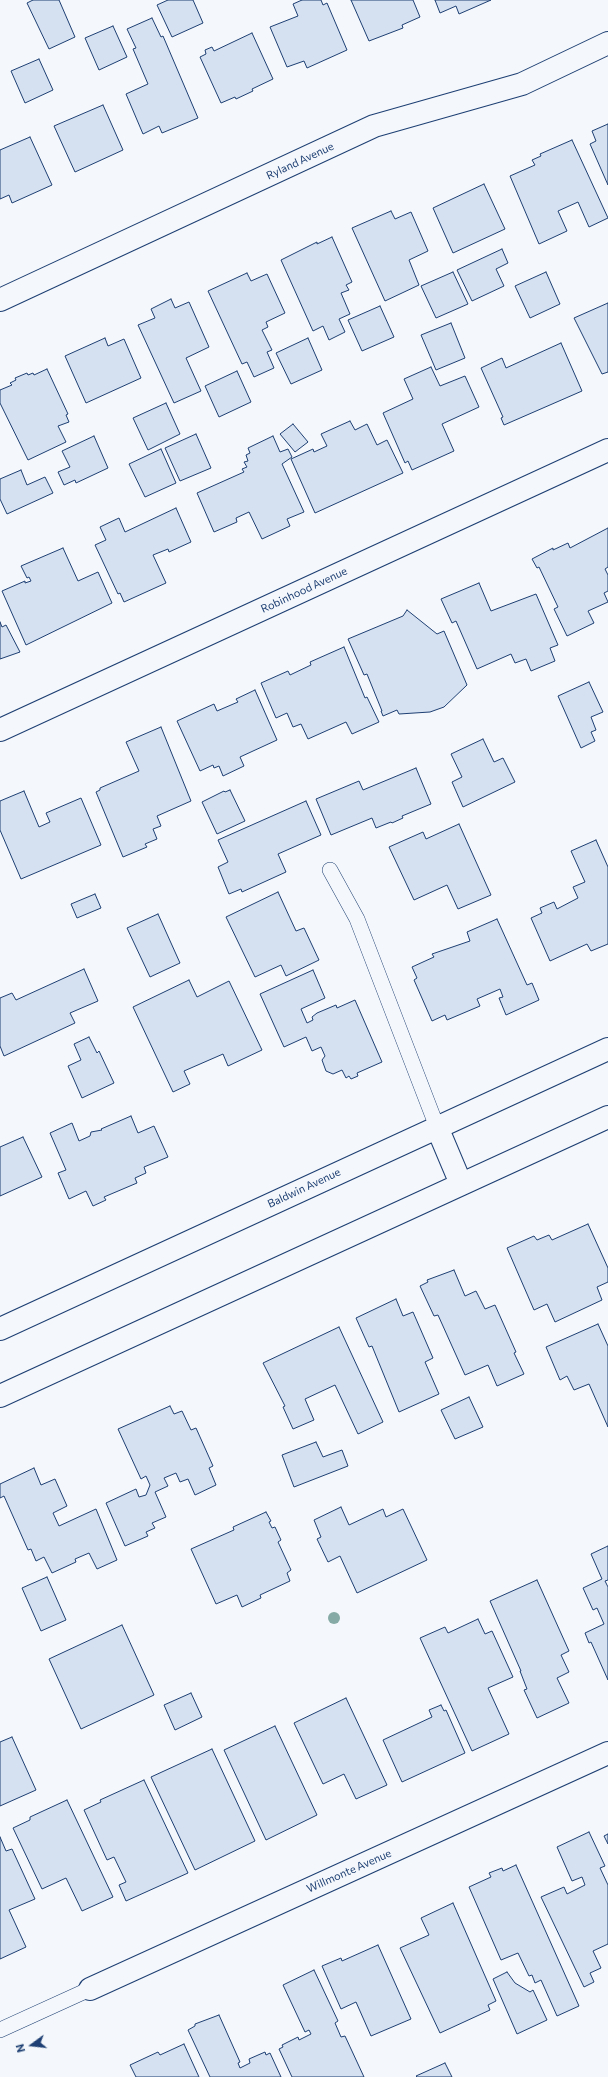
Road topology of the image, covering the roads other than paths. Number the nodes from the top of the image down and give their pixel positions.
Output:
1 (608, 43) edge
2 (0, 300) edge
3 (608, 450) edge
4 (0, 730) edge
5 (330, 870) dead end
6 (608, 1049) edge
7 (608, 1117) edge
8 (437, 1127) junction
9 (462, 1184) junction
10 (0, 1329) edge
11 (0, 1396) edge
12 (608, 1753) edge
13 (90, 1989) joint
14 (0, 2030) edge

1 - 2 street, Ryland Avenue
3 - 4 street, Robinhood Avenue
5 - 8 lane
6 - 8 street, Baldwin Avenue
7 - 9 street
8 - 9 street
8 - 10 street, Baldwin Avenue
9 - 11 street
12 - 13 street, Willmonte Avenue
13 - 14 lane

